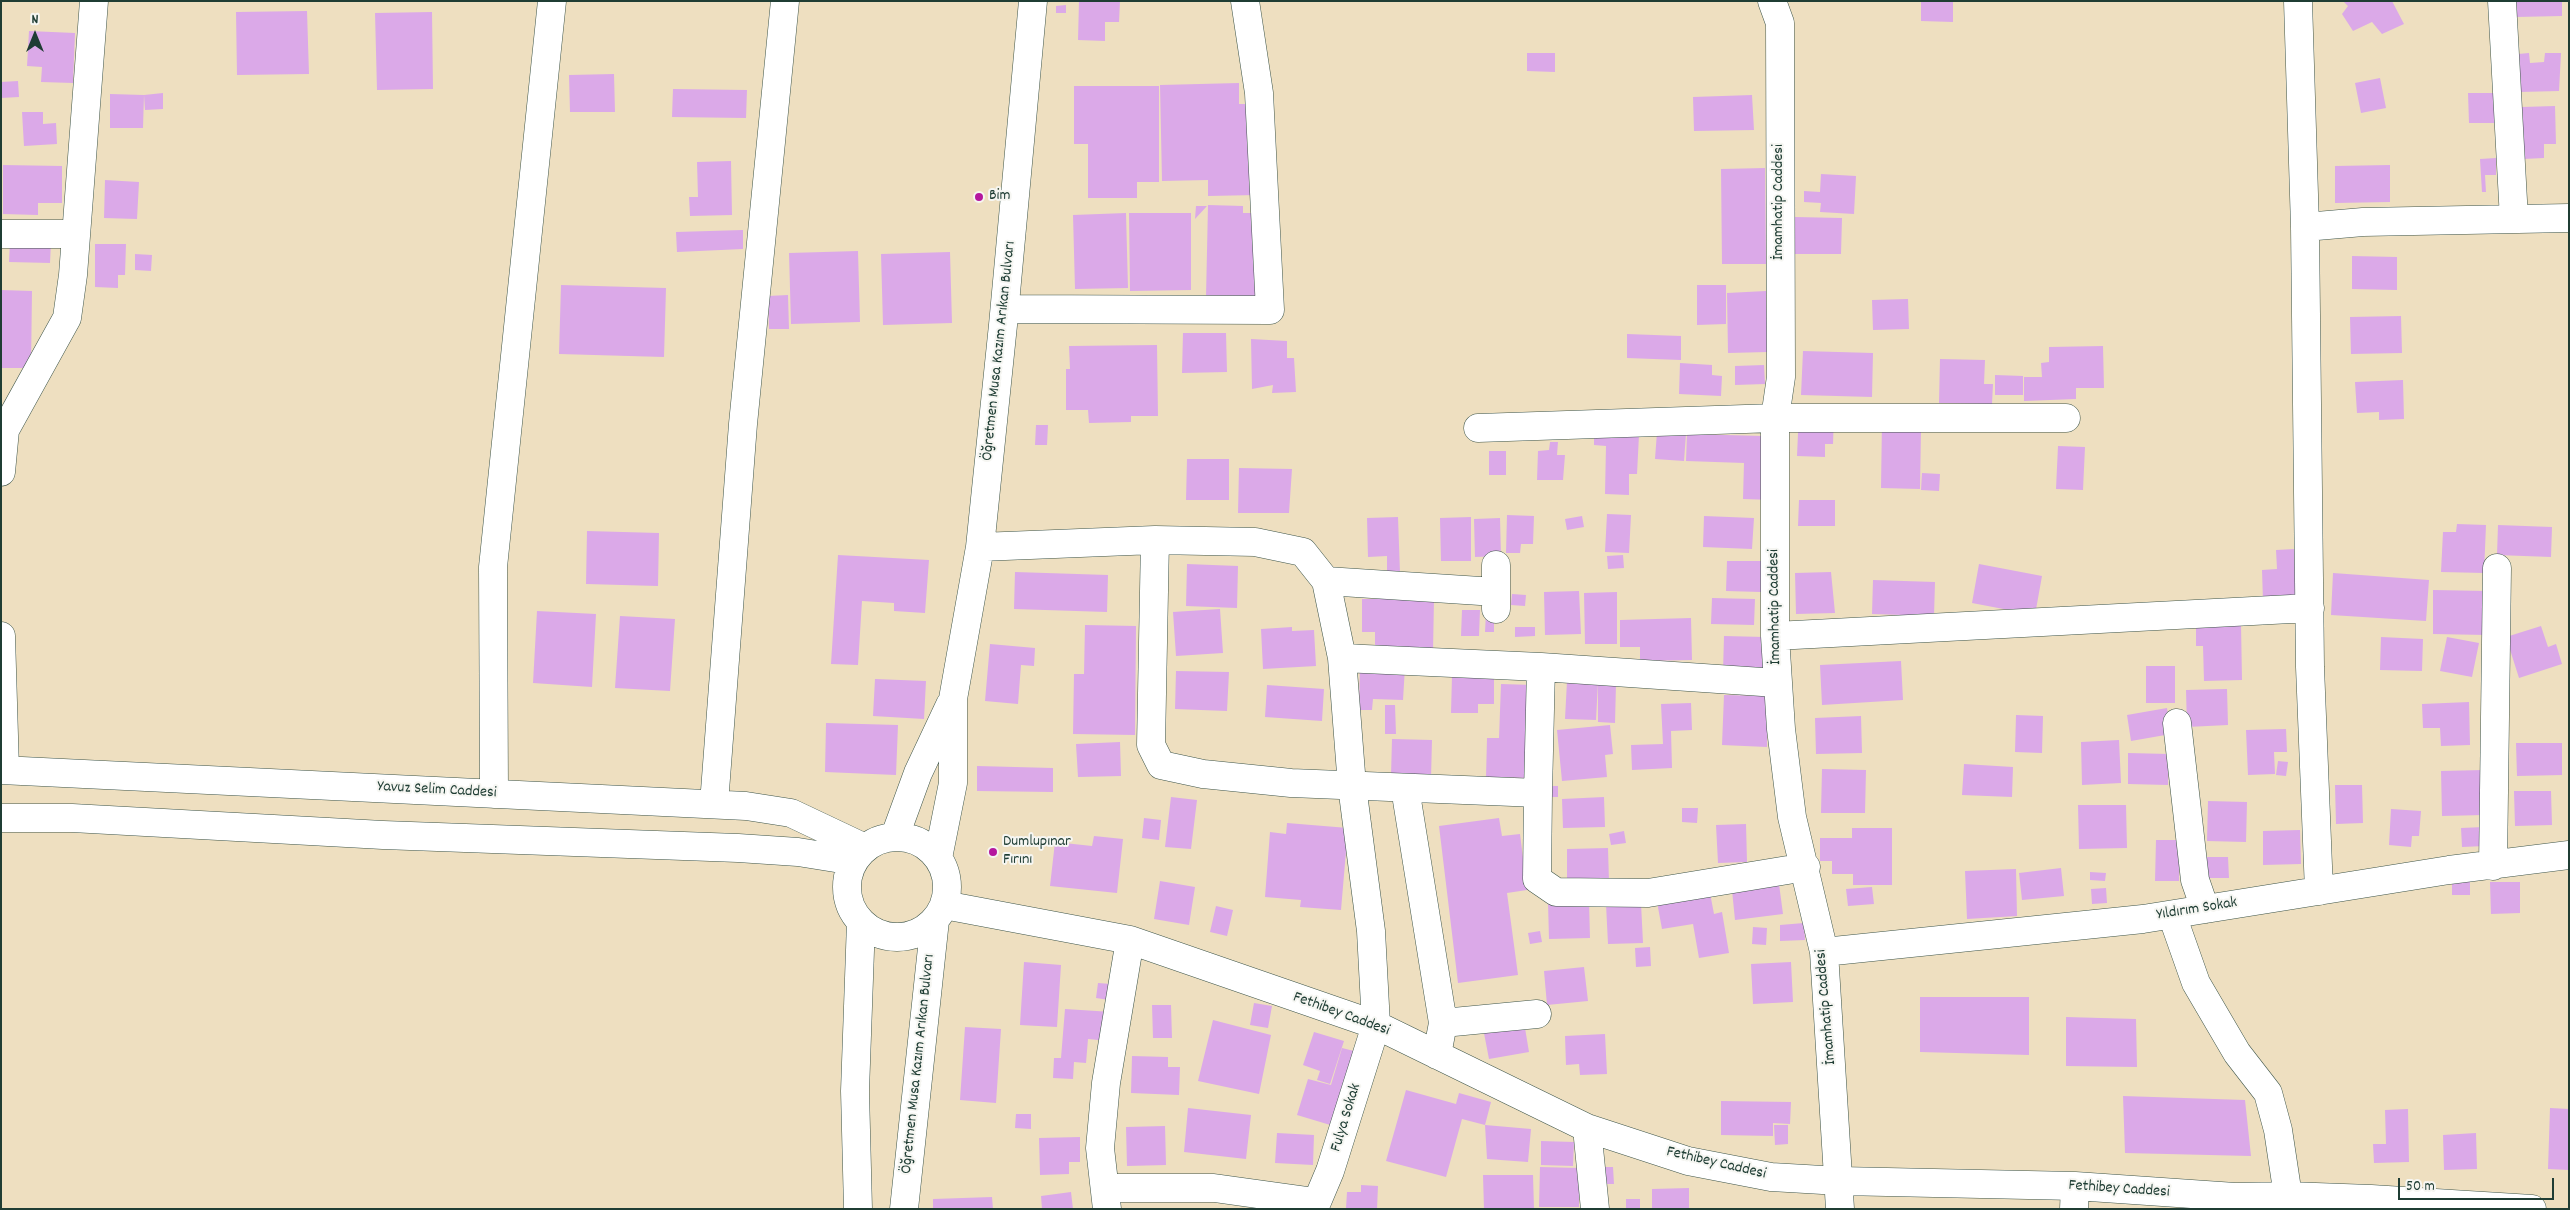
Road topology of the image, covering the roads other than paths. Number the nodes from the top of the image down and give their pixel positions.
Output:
1 (94, 1) edge
2 (552, 1) edge
3 (785, 1) edge
4 (1033, 1) edge
5 (1245, 1) edge
6 (1772, 1) edge
7 (2298, 1) edge
8 (2502, 1) edge
9 (2569, 218) edge
10 (2514, 219) junction
11 (2305, 227) junction
12 (1, 234) edge
13 (74, 234) junction
14 (1005, 309) junction
15 (1775, 418) junction
16 (2066, 418) dead end
17 (1478, 428) dead end
18 (1, 472) edge
19 (1155, 540) junction
20 (980, 547) junction
21 (2498, 568) dead end
22 (1326, 582) junction
23 (1496, 589) dead end
24 (2310, 608) junction
25 (1, 636) edge
26 (1774, 636) junction
27 (1342, 658) junction
28 (1541, 667) junction
29 (1777, 683) junction
30 (953, 699) junction
31 (2177, 723) dead end
32 (3, 770) edge
33 (1352, 786) junction
34 (1405, 788) junction
35 (1538, 793) junction
36 (494, 794) junction
37 (714, 804) junction
38 (1, 818) edge
39 (895, 836) junction
40 (859, 854) junction
41 (2569, 855) edge
42 (938, 858) junction
43 (2493, 866) junction
44 (1806, 867) junction
45 (2319, 891) junction
46 (2205, 909) junction
47 (939, 912) junction
48 (2172, 915) junction
49 (861, 922) junction
50 (1130, 940) junction
51 (1824, 952) junction
52 (1537, 1014) dead end
53 (1443, 1023) junction
54 (1376, 1025) junction
55 (1437, 1055) junction
56 (1587, 1128) junction
57 (1840, 1182) junction
58 (2288, 1196) junction
59 (2075, 1197) edge
60 (1107, 1199) edge
61 (2236, 1203) edge
62 (2371, 1204) edge
63 (1315, 1206) edge
64 (858, 1209) edge
65 (904, 1209) edge
66 (1594, 1209) edge
67 (1840, 1209) edge
68 (2532, 1209) edge

1 - 13 street
2 - 36 street
3 - 37 street
4 - 14 street, Öğretmen Musa Kazım Arıkan Bulvarı
5 - 14 street
6 - 15 street, İmamhatip Caddesi
7 - 11 street
8 - 10 street
9 - 10 street
10 - 11 street
11 - 24 street
12 - 13 street
13 - 18 street
14 - 20 street, Öğretmen Musa Kazım Arıkan Bulvarı
15 - 16 street
15 - 17 street
15 - 26 street, İmamhatip Caddesi
19 - 20 street
19 - 22 street
19 - 33 street
20 - 30 street, Öğretmen Musa Kazım Arıkan Bulvarı
21 - 43 street
22 - 23 street
22 - 27 street
24 - 26 street
24 - 45 street
25 - 32 street
26 - 29 street, İmamhatip Caddesi
27 - 28 street
27 - 33 street
28 - 29 street
28 - 35 street
29 - 44 street, İmamhatip Caddesi
30 - 39 street, Öğretmen Musa Kazım Arıkan Bulvarı
30 - 42 street, Öğretmen Musa Kazım Arıkan Bulvarı
31 - 46 street
32 - 36 street, Yavuz Selim Caddesi
33 - 34 street
33 - 54 street
34 - 35 street
34 - 53 street
35 - 44 street
36 - 37 street, Yavuz Selim Caddesi
37 - 40 street, Yavuz Selim Caddesi
38 - 40 street
39 - 40 street
39 - 42 street
40 - 49 street
41 - 43 street, Yıldırım Sokak
42 - 47 street
43 - 45 street, Yıldırım Sokak
44 - 51 street, İmamhatip Caddesi
45 - 46 street, Yıldırım Sokak
46 - 48 street, Yıldırım Sokak
47 - 49 street
47 - 50 street, Fethibey Caddesi
47 - 65 street, Öğretmen Musa Kazım Arıkan Bulvarı
48 - 51 street, Yıldırım Sokak
48 - 58 street
49 - 64 street
50 - 54 street, Fethibey Caddesi
50 - 60 street
51 - 57 street, İmamhatip Caddesi
52 - 53 street
53 - 55 street
54 - 55 street, Fethibey Caddesi
54 - 63 street, Fulya Sokak
55 - 56 street, Fethibey Caddesi
56 - 57 street, Fethibey Caddesi
56 - 66 street
57 - 59 street, Fethibey Caddesi
57 - 67 street, İmamhatip Caddesi
58 - 61 street, Fethibey Caddesi
58 - 62 street, Fethibey Caddesi
59 - 61 street, Fethibey Caddesi
60 - 63 street
62 - 68 street, Fethibey Caddesi

